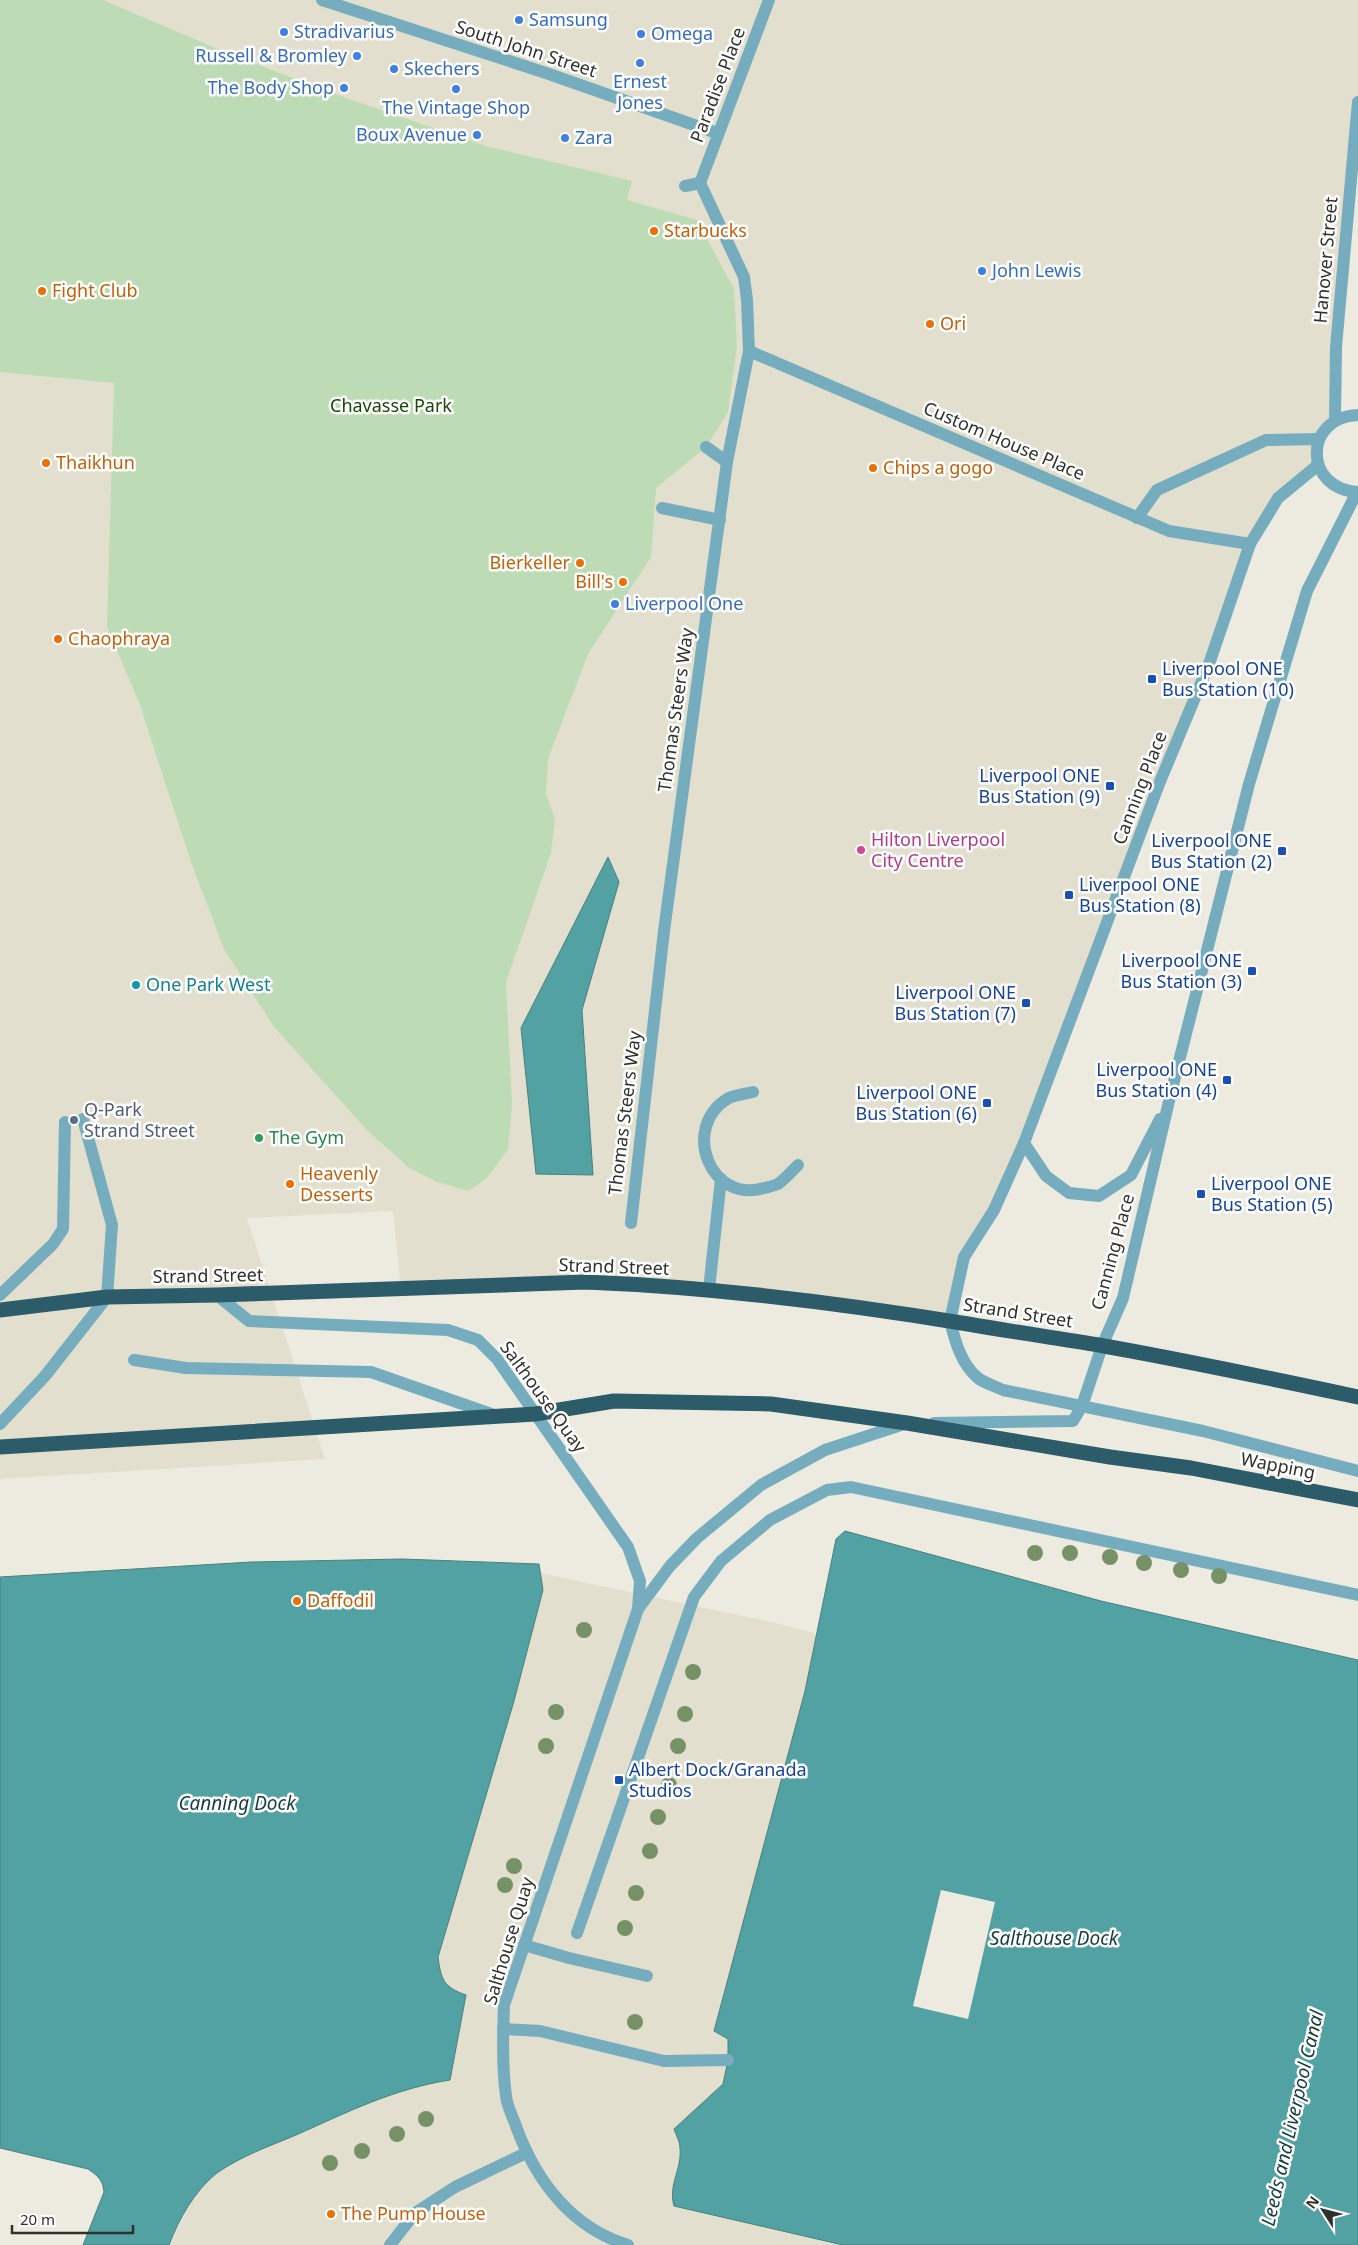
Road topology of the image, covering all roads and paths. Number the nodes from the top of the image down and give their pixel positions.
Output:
1 (322, 0) edge
2 (769, 0) edge
3 (1358, 102) edge
4 (717, 133) junction
5 (700, 183) junction
6 (685, 186) dead end
7 (749, 351) junction
8 (1358, 415) edge
9 (1335, 420) junction
10 (1319, 439) junction
11 (706, 447) dead end
12 (727, 462) junction
13 (1318, 465) junction
14 (1358, 492) edge
15 (662, 508) dead end
16 (1137, 518) junction
17 (720, 520) junction
18 (1250, 544) junction
19 (753, 1092) dead end
20 (1169, 1101) junction
21 (83, 1119) dead end
22 (65, 1122) dead end
23 (1024, 1143) junction
24 (798, 1165) dead end
25 (721, 1179) junction
26 (631, 1223) dead end
27 (709, 1289) junction
28 (0, 1295) edge
29 (217, 1295) junction
30 (107, 1297) junction
31 (0, 1310) edge
32 (950, 1321) junction
33 (1102, 1346) junction
34 (134, 1360) dead end
35 (1358, 1398) edge
36 (1082, 1406) junction
37 (535, 1414) junction
38 (496, 1416) junction
39 (907, 1423) junction
40 (0, 1424) edge
41 (0, 1447) edge
42 (1358, 1471) edge
43 (1358, 1500) edge
44 (1358, 1595) edge
45 (638, 1609) junction
46 (577, 1933) dead end
47 (524, 1945) junction
48 (648, 1976) dead end
49 (503, 2029) junction
50 (728, 2060) dead end
51 (526, 2153) junction
52 (390, 2245) edge
53 (628, 2245) edge

1 - 4 street, South John Street
2 - 4 street, Paradise Place
3 - 9 street, Hanover Street
4 - 5 street, Paradise Place
5 - 6 street
5 - 7 street, Thomas Steers Way
7 - 12 street, Thomas Steers Way
7 - 16 street, Custom House Place
8 - 9 street
9 - 10 street
10 - 13 street
10 - 16 street
11 - 12 street
12 - 17 street, Thomas Steers Way
13 - 14 street
13 - 18 street, Canning Place
14 - 20 street, Canning Place
15 - 17 street
16 - 18 street, Custom House Place
17 - 26 street, Thomas Steers Way
18 - 23 street, Canning Place
19 - 25 street
20 - 23 street, Canning Place
20 - 33 street, Canning Place
21 - 30 street
22 - 28 street
23 - 32 street, Canning Place
24 - 25 street
25 - 27 street
27 - 29 highway, Strand Street
27 - 32 highway, Strand Street
29 - 30 highway, Strand Street
29 - 37 street, Salthouse Quay
30 - 31 highway, Strand Street
30 - 40 street
32 - 33 highway, Strand Street
32 - 36 street, Wapping
33 - 35 highway, Strand Street
33 - 36 street, Canning Place
34 - 38 street
36 - 39 street, Canning Place
36 - 42 street, Wapping
37 - 38 highway
37 - 39 highway
37 - 45 street, Salthouse Quay
38 - 41 highway
39 - 43 highway, Wapping
39 - 45 street, Salthouse Quay
44 - 46 street
45 - 47 street, Salthouse Quay
47 - 48 street
47 - 49 street, Salthouse Quay
49 - 50 street
49 - 51 street, Salthouse Quay
51 - 52 street
51 - 53 street, Salthouse Quay

